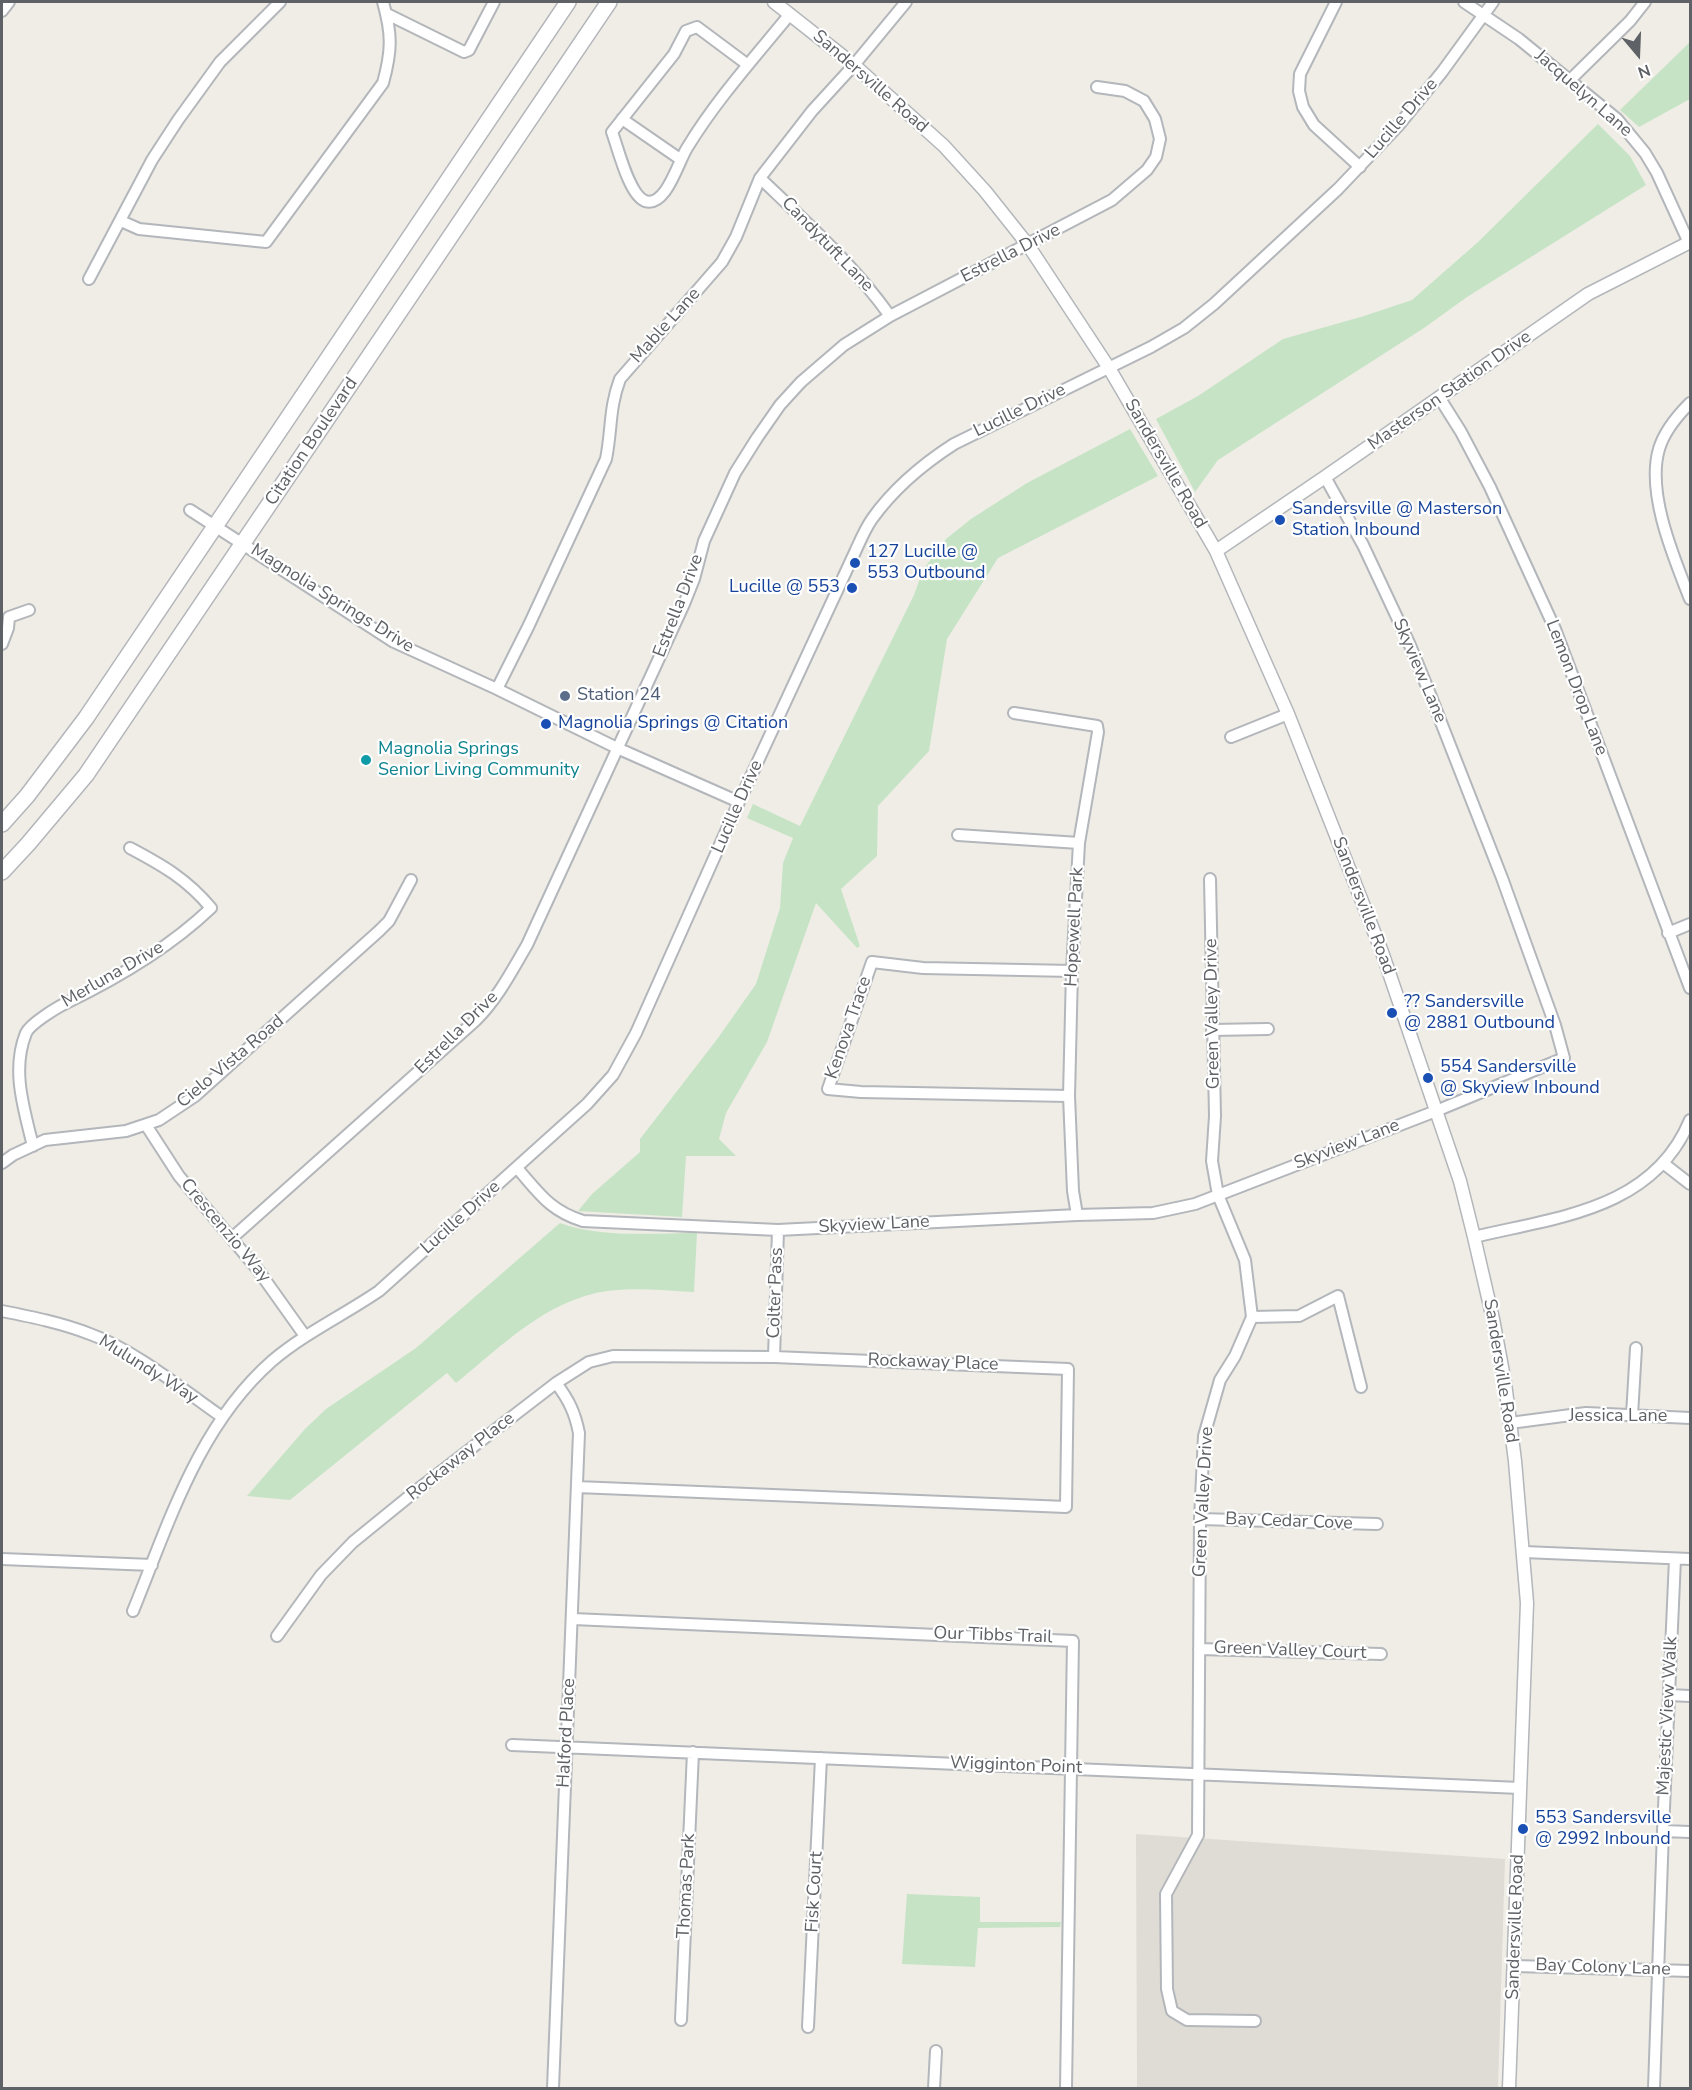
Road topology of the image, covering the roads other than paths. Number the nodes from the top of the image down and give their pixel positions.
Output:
1 (9, 2) edge
2 (280, 2) edge
3 (383, 2) edge
4 (494, 2) edge
5 (568, 2) edge
6 (609, 2) edge
7 (774, 2) edge
8 (906, 2) edge
9 (1336, 2) edge
10 (1464, 2) edge
11 (1493, 2) edge
12 (1645, 2) edge
13 (2, 11) edge
14 (387, 14) junction
15 (790, 14) junction
16 (1483, 16) junction
17 (748, 65) junction
18 (854, 65) junction
19 (1570, 80) junction
20 (1097, 87) dead end
21 (622, 119) junction
22 (680, 159) junction
23 (1360, 167) junction
24 (760, 178) junction
25 (121, 221) junction
26 (1690, 243) edge
27 (1028, 245) junction
28 (89, 279) dead end
29 (890, 316) junction
30 (1109, 368) junction
31 (1440, 397) junction
32 (1690, 403) edge
33 (1325, 477) junction
34 (190, 510) dead end
35 (216, 527) junction
36 (243, 544) junction
37 (1216, 551) junction
38 (1690, 599) edge
39 (29, 610) dead end
40 (5, 614) edge
41 (2, 644) edge
42 (497, 689) junction
43 (1014, 713) dead end
44 (1288, 714) junction
45 (1231, 737) dead end
46 (617, 748) junction
47 (739, 802) junction
48 (2, 824) edge
49 (958, 835) dead end
50 (1079, 843) junction
51 (130, 848) dead end
52 (2, 872) edge
53 (1210, 879) dead end
54 (411, 880) dead end
55 (1690, 924) edge
56 (1668, 933) junction
57 (1071, 971) junction
58 (1690, 988) edge
59 (1268, 1029) dead end
60 (1212, 1030) junction
61 (1069, 1096) junction
62 (1436, 1111) junction
63 (1690, 1120) edge
64 (146, 1125) junction
65 (33, 1146) junction
66 (2, 1163) edge
67 (1663, 1163) junction
68 (517, 1168) junction
69 (1690, 1184) edge
70 (1218, 1195) junction
71 (1077, 1215) junction
72 (778, 1230) junction
73 (1474, 1236) junction
74 (232, 1238) junction
75 (2, 1311) edge
76 (1252, 1317) junction
77 (305, 1336) junction
78 (1636, 1348) dead end
79 (774, 1357) junction
80 (556, 1383) junction
81 (1361, 1388) dead end
82 (1632, 1415) junction
83 (222, 1418) junction
84 (1690, 1418) edge
85 (1510, 1423) junction
86 (577, 1487) junction
87 (1200, 1519) junction
88 (1377, 1524) dead end
89 (1524, 1552) junction
90 (2, 1559) edge
91 (1675, 1559) junction
92 (1690, 1560) edge
93 (152, 1565) junction
94 (133, 1611) dead end
95 (573, 1620) junction
96 (277, 1636) dead end
97 (1199, 1649) junction
98 (1381, 1654) dead end
99 (1669, 1695) junction
100 (1690, 1696) edge
101 (512, 1744) dead end
102 (566, 1747) junction
103 (693, 1752) junction
104 (822, 1758) junction
105 (1072, 1769) junction
106 (1198, 1774) junction
107 (1520, 1788) junction
108 (1662, 1831) junction
109 (1690, 1832) edge
110 (1515, 1966) junction
111 (1658, 1970) junction
112 (1690, 1971) edge
113 (681, 2020) dead end
114 (1255, 2021) dead end
115 (808, 2027) dead end
116 (936, 2051) dead end
117 (553, 2088) edge
118 (934, 2088) edge
119 (1066, 2088) edge
120 (1509, 2088) edge
121 (1654, 2088) edge

1 - 13 street
2 - 25 street
3 - 14 street
4 - 14 street
5 - 35 main road, Citation Boulevard
6 - 36 main road, Citation Boulevard
7 - 15 street, Sandersville Road
8 - 18 street, Mable Lane
9 - 23 street
10 - 16 street, Jacquelyn Lane
11 - 16 street, Lucille Drive
12 - 19 street
14 - 25 street
15 - 17 street
15 - 18 street, Sandersville Road
16 - 19 street, Jacquelyn Lane
16 - 23 street, Lucille Drive
17 - 21 street
17 - 22 street
18 - 24 street, Mable Lane
18 - 27 street, Sandersville Road
19 - 26 street, Jacquelyn Lane
20 - 27 street, Estrella Drive
21 - 22 street
21 - 22 street
23 - 30 street, Lucille Drive
24 - 29 street, Candytuft Lane
24 - 42 street, Mable Lane
25 - 28 street
26 - 31 street, Masterson Station Drive
27 - 29 street, Estrella Drive
27 - 30 street, Sandersville Road
29 - 46 street, Estrella Drive
30 - 37 street, Sandersville Road
30 - 47 street, Lucille Drive
31 - 33 street, Masterson Station Drive
31 - 56 street, Lemon Drop Lane
32 - 38 street
33 - 37 street, Masterson Station Drive
33 - 62 street, Skyview Lane
34 - 35 street, Magnolia Springs Drive
35 - 36 street, Magnolia Springs Drive
35 - 48 main road, Citation Boulevard
36 - 42 street, Magnolia Springs Drive
36 - 52 main road, Citation Boulevard
37 - 44 street, Sandersville Road
39 - 40 street
40 - 41 street
42 - 46 street, Magnolia Springs Drive
43 - 50 street, Hopewell Park
44 - 45 street
44 - 62 street, Sandersville Road
46 - 47 street, Magnolia Springs Drive
46 - 74 street, Estrella Drive
47 - 68 street, Lucille Drive
49 - 50 street
50 - 57 street, Hopewell Park
51 - 65 street, Merluna Drive
53 - 60 street, Green Valley Drive
54 - 64 street, Cielo Vista Road
55 - 56 street
56 - 58 street, Lemon Drop Lane
57 - 61 street, Hopewell Park
57 - 61 street, Kenova Trace
59 - 60 street
60 - 70 street, Green Valley Drive
61 - 71 street, Hopewell Park
62 - 70 street, Skyview Lane
62 - 73 street, Sandersville Road
63 - 67 street
64 - 65 street, Cielo Vista Road
64 - 74 street, Crescenzio Way
65 - 66 street, Cielo Vista Road
67 - 69 street
67 - 73 street
68 - 72 street, Skyview Lane
68 - 77 street, Lucille Drive
70 - 71 street, Skyview Lane
70 - 76 street, Green Valley Drive
71 - 72 street, Skyview Lane
72 - 79 street, Colter Pass
73 - 85 street, Sandersville Road
74 - 77 street, Crescenzio Way
75 - 83 street, Mulundy Way
76 - 81 street
76 - 87 street, Green Valley Drive
77 - 83 street, Lucille Drive
78 - 82 street
79 - 80 street, Rockaway Place
79 - 86 street, Rockaway Place
80 - 86 street, Halford Place
80 - 96 street, Rockaway Place
82 - 84 street, Jessica Lane
82 - 85 street, Jessica Lane
83 - 93 street, Lucille Drive
85 - 89 street, Sandersville Road
86 - 95 street, Halford Place
87 - 88 street, Bay Cedar Cove
87 - 97 street, Green Valley Drive
89 - 91 street
89 - 107 street, Sandersville Road
90 - 93 street
91 - 92 street
91 - 99 street, Majestic View Walk
93 - 94 street, Lucille Drive
95 - 102 street, Halford Place
95 - 105 street, Our Tibbs Trail
97 - 98 street, Green Valley Court
97 - 106 street, Green Valley Drive
99 - 100 street
99 - 108 street, Majestic View Walk
101 - 102 street, Wigginton Point
102 - 103 street, Wigginton Point
102 - 117 street, Halford Place
103 - 104 street, Wigginton Point
103 - 113 street, Thomas Park
104 - 105 street, Wigginton Point
104 - 115 street, Fisk Court
105 - 106 street, Wigginton Point
105 - 119 street, Our Tibbs Trail
106 - 107 street, Wigginton Point
106 - 114 street, Green Valley Drive
107 - 110 street, Sandersville Road
108 - 109 street
108 - 111 street, Majestic View Walk
110 - 111 street, Bay Colony Lane
110 - 120 street, Sandersville Road
111 - 112 street, Bay Colony Lane
111 - 121 street, Majestic View Walk
116 - 118 street

